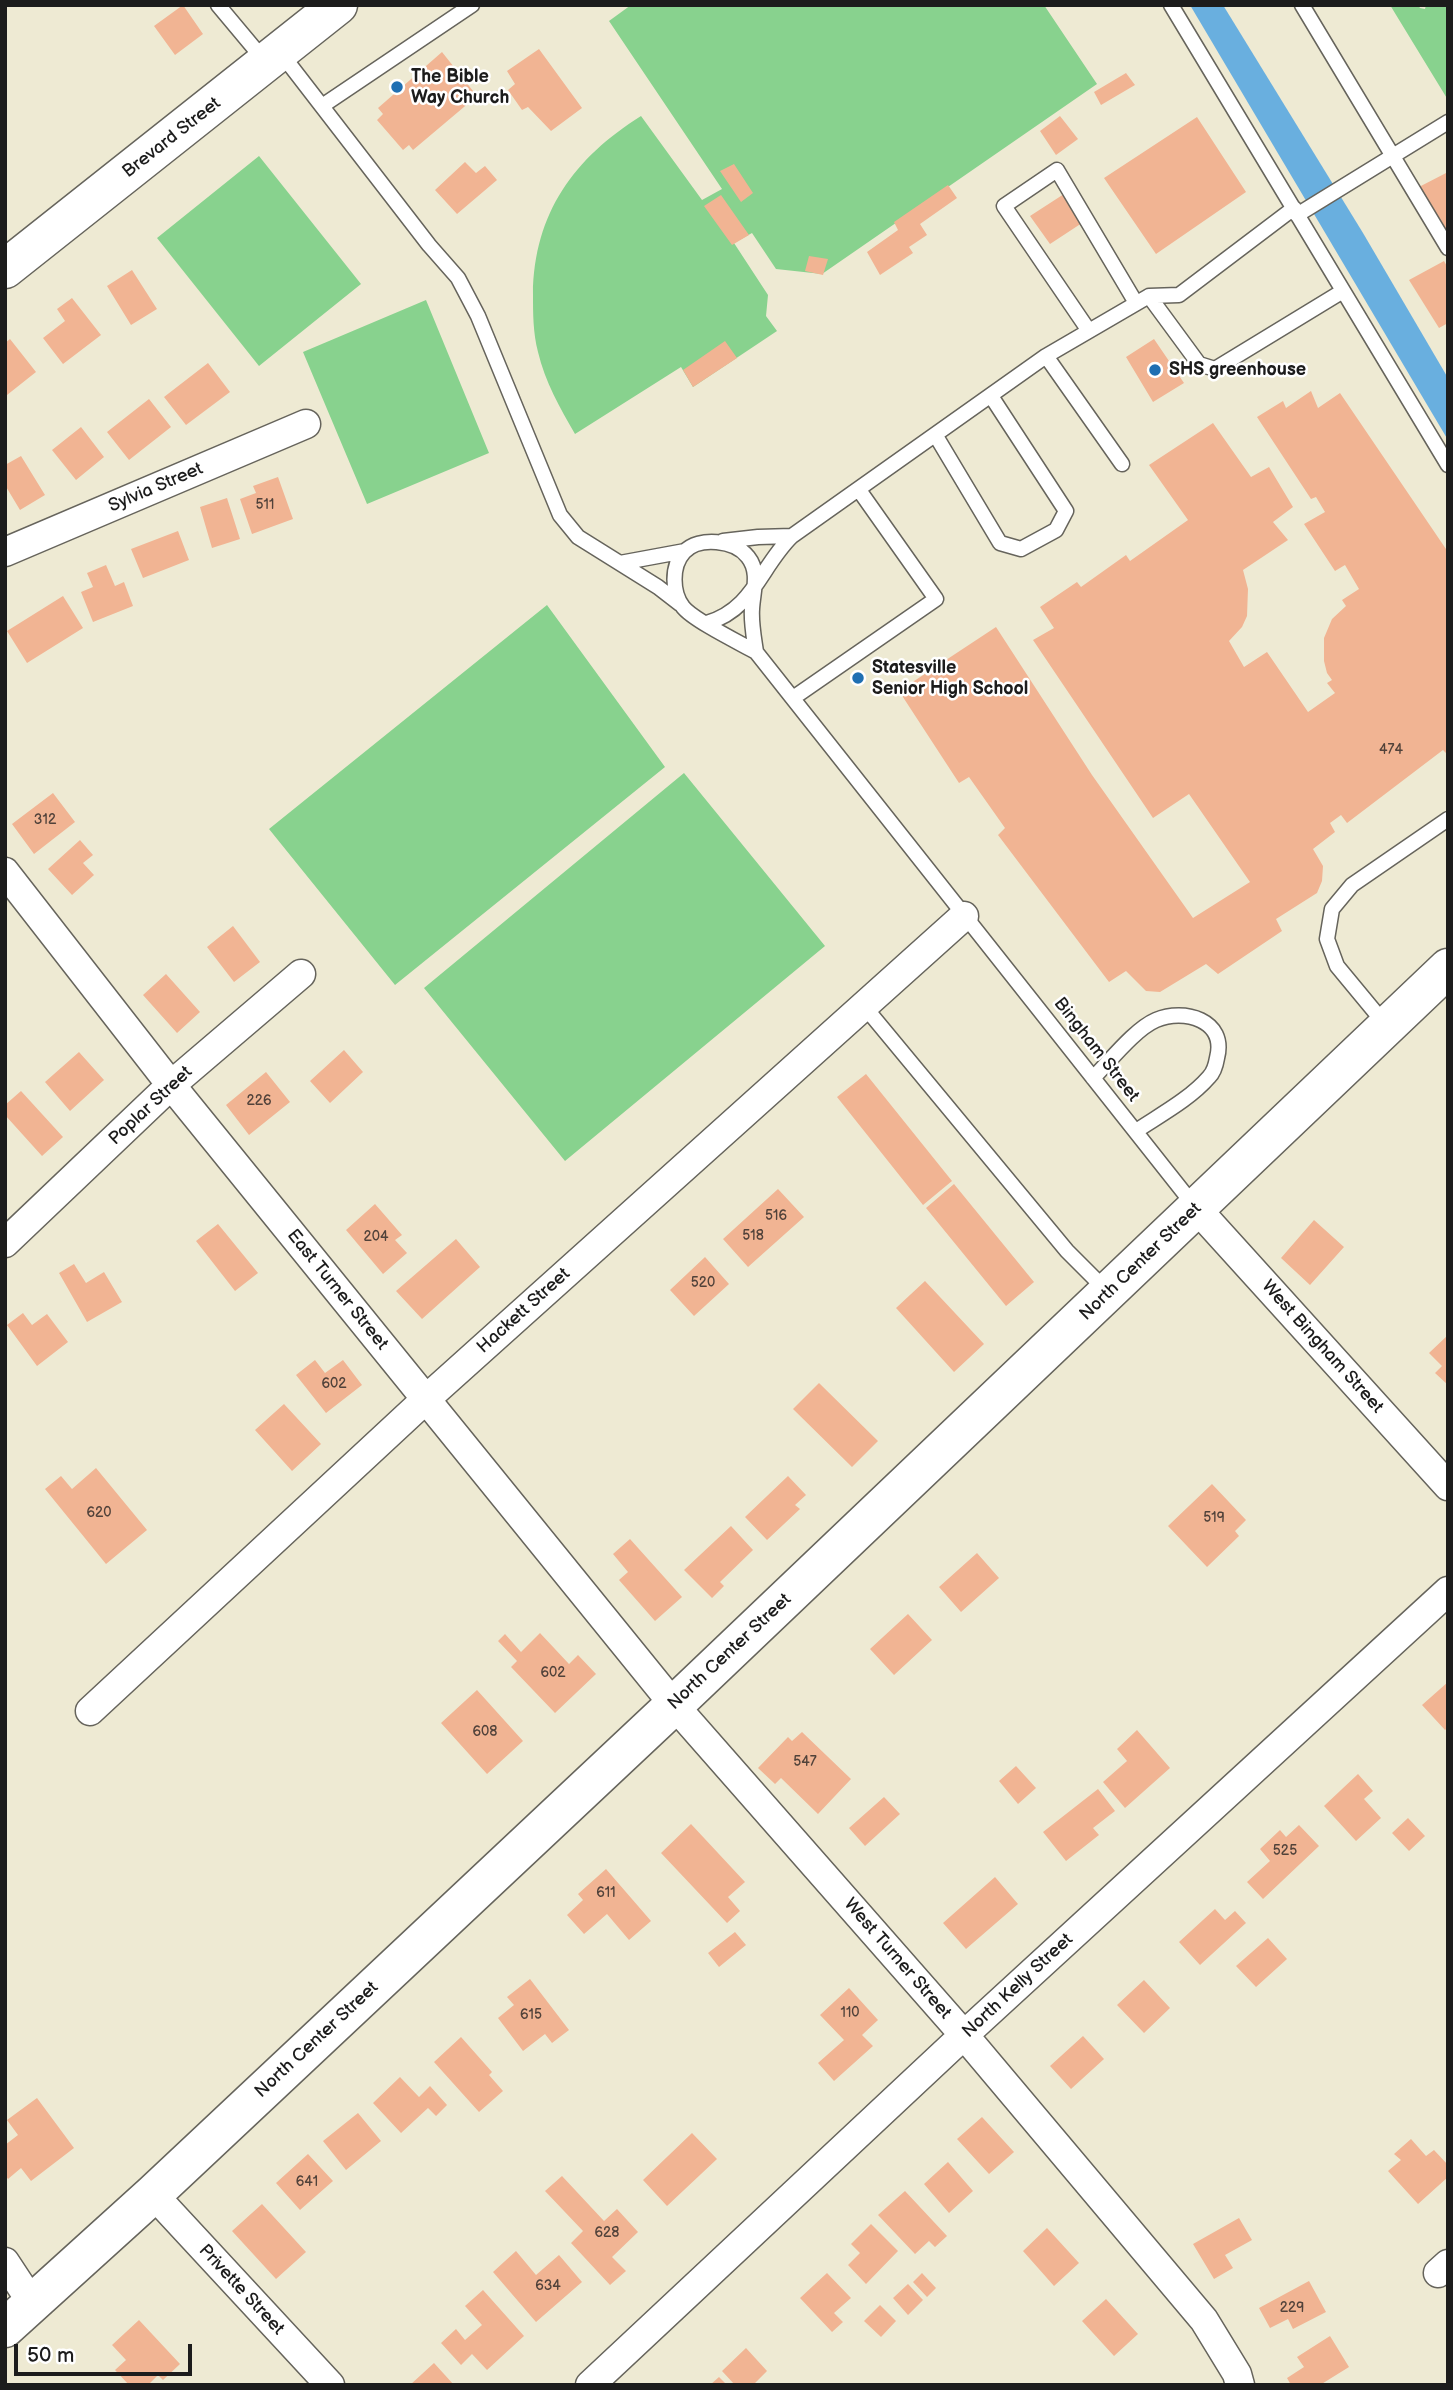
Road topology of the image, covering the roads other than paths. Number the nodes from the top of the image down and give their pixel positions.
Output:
1 (218, 5) edge
2 (338, 5) edge
3 (472, 5) edge
4 (1171, 5) edge
5 (1302, 5) edge
6 (273, 58) junction
7 (322, 106) junction
8 (1448, 122) edge
9 (1392, 156) junction
10 (1296, 212) junction
11 (1448, 248) edge
12 (5, 269) edge
13 (1343, 291) junction
14 (1142, 300) junction
15 (1088, 331) junction
16 (1046, 356) junction
17 (991, 396) junction
18 (306, 424) dead end
19 (936, 436) junction
20 (1122, 464) dead end
21 (1448, 465) edge
22 (859, 490) junction
23 (792, 536) junction
24 (719, 542) junction
25 (685, 551) junction
26 (5, 552) edge
27 (620, 563) junction
28 (754, 590) junction
29 (681, 605) junction
30 (707, 623) junction
31 (757, 652) junction
32 (793, 698) junction
33 (1448, 819) edge
34 (5, 872) edge
35 (964, 916) junction
36 (1448, 968) edge
37 (301, 974) dead end
38 (864, 1006) junction
39 (1387, 1026) junction
40 (1093, 1078) junction
41 (172, 1086) junction
42 (1136, 1131) junction
43 (1197, 1209) junction
44 (5, 1243) edge
45 (1109, 1293) junction
46 (425, 1400) junction
47 (1448, 1486) edge
48 (1448, 1591) edge
49 (674, 1705) junction
50 (90, 1711) dead end
51 (964, 2035) junction
52 (153, 2194) junction
53 (5, 2262) edge
54 (19, 2316) edge
55 (330, 2385) edge
56 (590, 2385) edge
57 (1240, 2385) edge

1 - 6 lane
2 - 6 main road, Brevard Street
3 - 7 lane
4 - 10 lane
5 - 9 lane
6 - 7 lane
6 - 12 main road, Brevard Street
7 - 27 lane
8 - 9 lane
9 - 10 lane
9 - 11 lane
10 - 13 lane
10 - 14 lane
13 - 14 lane
13 - 21 lane
14 - 15 lane
14 - 15 lane
15 - 16 lane
16 - 17 lane
16 - 20 lane
17 - 19 lane
17 - 19 lane
18 - 26 street, Sylvia Street
19 - 22 lane
22 - 23 lane
22 - 32 lane
23 - 24 lane
23 - 28 lane
24 - 25 lane
24 - 28 lane
25 - 27 lane
25 - 29 lane
27 - 29 lane
28 - 30 lane
28 - 31 lane
29 - 30 lane
30 - 31 lane
31 - 32 lane, Bingham Street
32 - 35 lane, Bingham Street
33 - 39 lane
34 - 41 street, East Turner Street
35 - 38 street, Hackett Street
35 - 40 lane, Bingham Street
36 - 39 main road, North Center Street
37 - 41 street, Poplar Street
38 - 45 lane
38 - 46 street, Hackett Street
39 - 43 main road, North Center Street
40 - 42 lane, Bingham Street
40 - 42 lane
41 - 44 street, Poplar Street
41 - 46 street, East Turner Street
42 - 43 lane, Bingham Street
43 - 45 main road, North Center Street
43 - 47 street, West Bingham Street
45 - 49 main road, North Center Street
46 - 49 street, East Turner Street
46 - 50 street, Hackett Street
48 - 51 street, North Kelly Street
49 - 51 street, West Turner Street
49 - 52 main road, North Center Street
51 - 56 street, North Kelly Street
51 - 57 street, West Turner Street
52 - 54 main road, North Center Street
52 - 55 street, Privette Street
53 - 54 street

